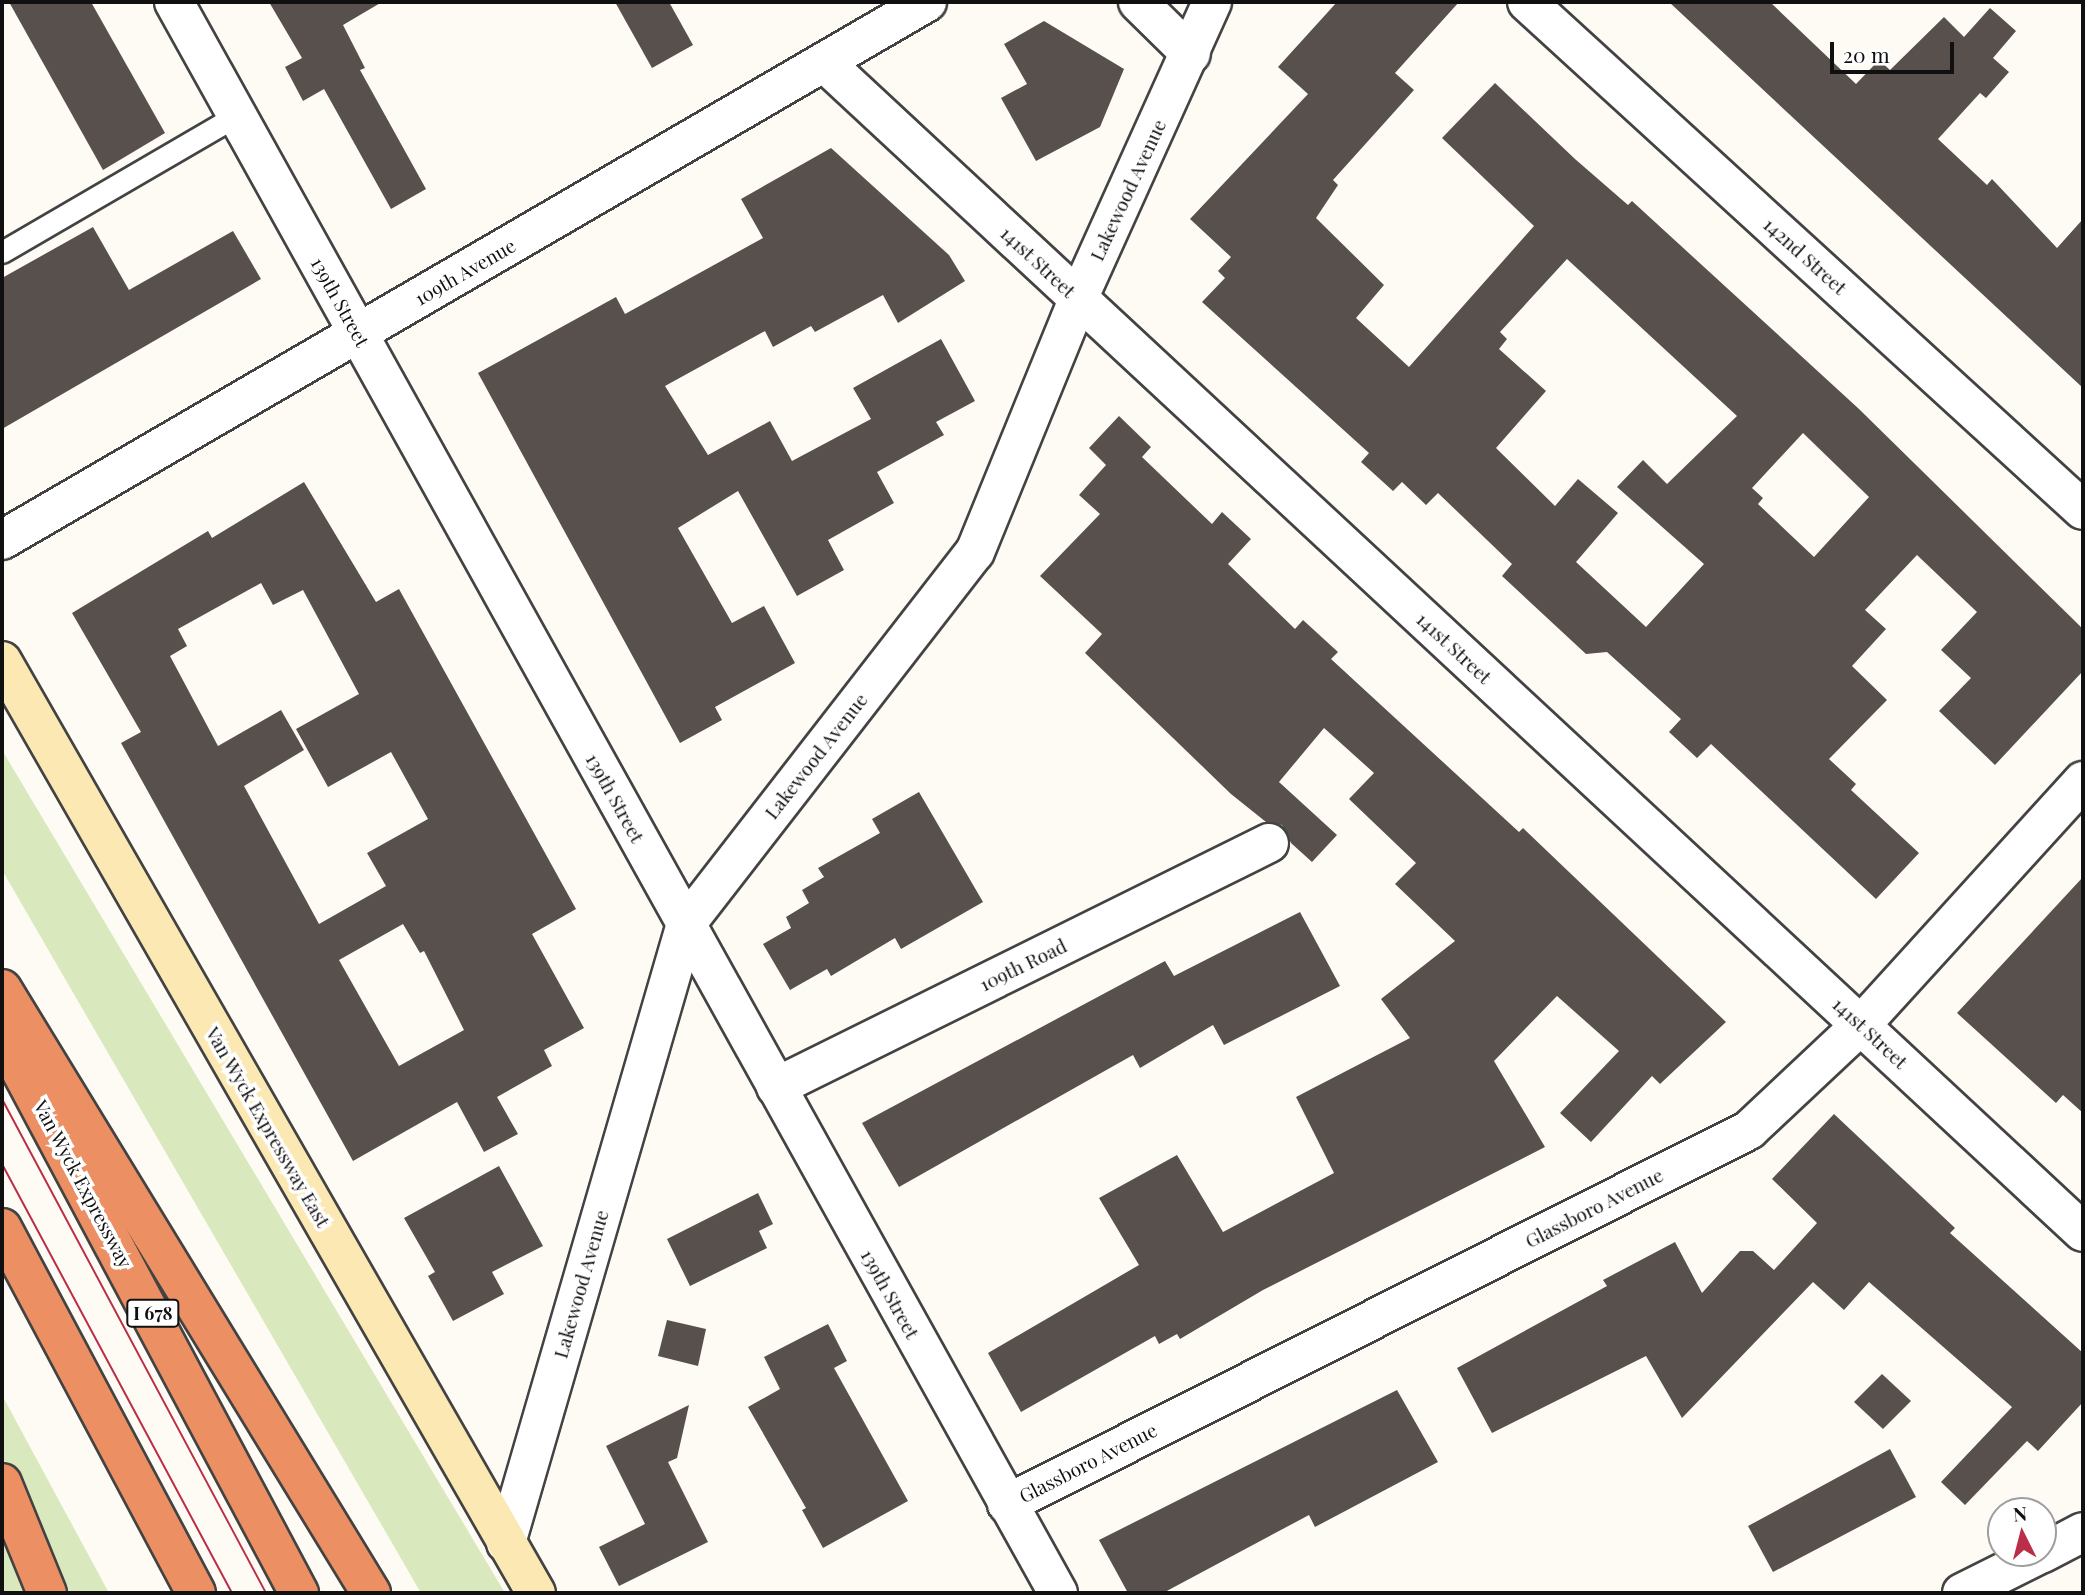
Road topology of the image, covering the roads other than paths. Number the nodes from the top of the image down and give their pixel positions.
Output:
1 (174, 2) edge
2 (927, 2) edge
3 (1138, 2) edge
4 (1212, 2) edge
5 (1527, 2) edge
6 (1191, 54) junction
7 (825, 63) junction
8 (237, 115) junction
9 (2, 252) edge
10 (1078, 299) junction
11 (358, 334) junction
12 (2083, 510) edge
13 (2, 540) edge
14 (2, 661) edge
15 (2083, 780) edge
16 (1269, 843) dead end
17 (685, 924) junction
18 (2, 989) edge
19 (1861, 1025) junction
20 (2, 1035) edge
21 (776, 1087) junction
22 (2, 1228) edge
23 (2083, 1232) edge
24 (2, 1483) edge
25 (1007, 1504) junction
26 (2083, 1532) edge
27 (506, 1543) junction
28 (2057, 1546) edge
29 (2015, 1567) edge
30 (47, 1593) edge
31 (196, 1593) edge
32 (299, 1593) edge
33 (372, 1593) edge
34 (537, 1593) edge
35 (1058, 1593) edge
36 (1962, 1593) edge

1 - 8 street, 139th Street
2 - 7 street, 109th Avenue
3 - 6 street
4 - 6 street, Lakewood Avenue
5 - 12 street, 142nd Street
6 - 10 street, Lakewood Avenue
7 - 10 street, 141st Street
7 - 11 street, 109th Avenue
8 - 9 lane
8 - 11 street, 139th Street
10 - 17 street, Lakewood Avenue
10 - 19 street, 141st Street
11 - 13 street, 109th Avenue
11 - 17 street, 139th Street
14 - 27 main road, Van Wyck Expressway East
15 - 19 street, Glassboro Avenue
16 - 21 street, 109th Road
17 - 21 street, 139th Street
17 - 27 street, Lakewood Avenue
18 - 33 highway
19 - 23 street, 141st Street
19 - 25 street, Glassboro Avenue
20 - 32 highway, Van Wyck Expressway / I 678
21 - 25 street, 139th Street
22 - 31 highway
24 - 30 highway
25 - 35 street, 139th Street
26 - 28 street
27 - 34 main road, Van Wyck Expressway East
29 - 36 street

